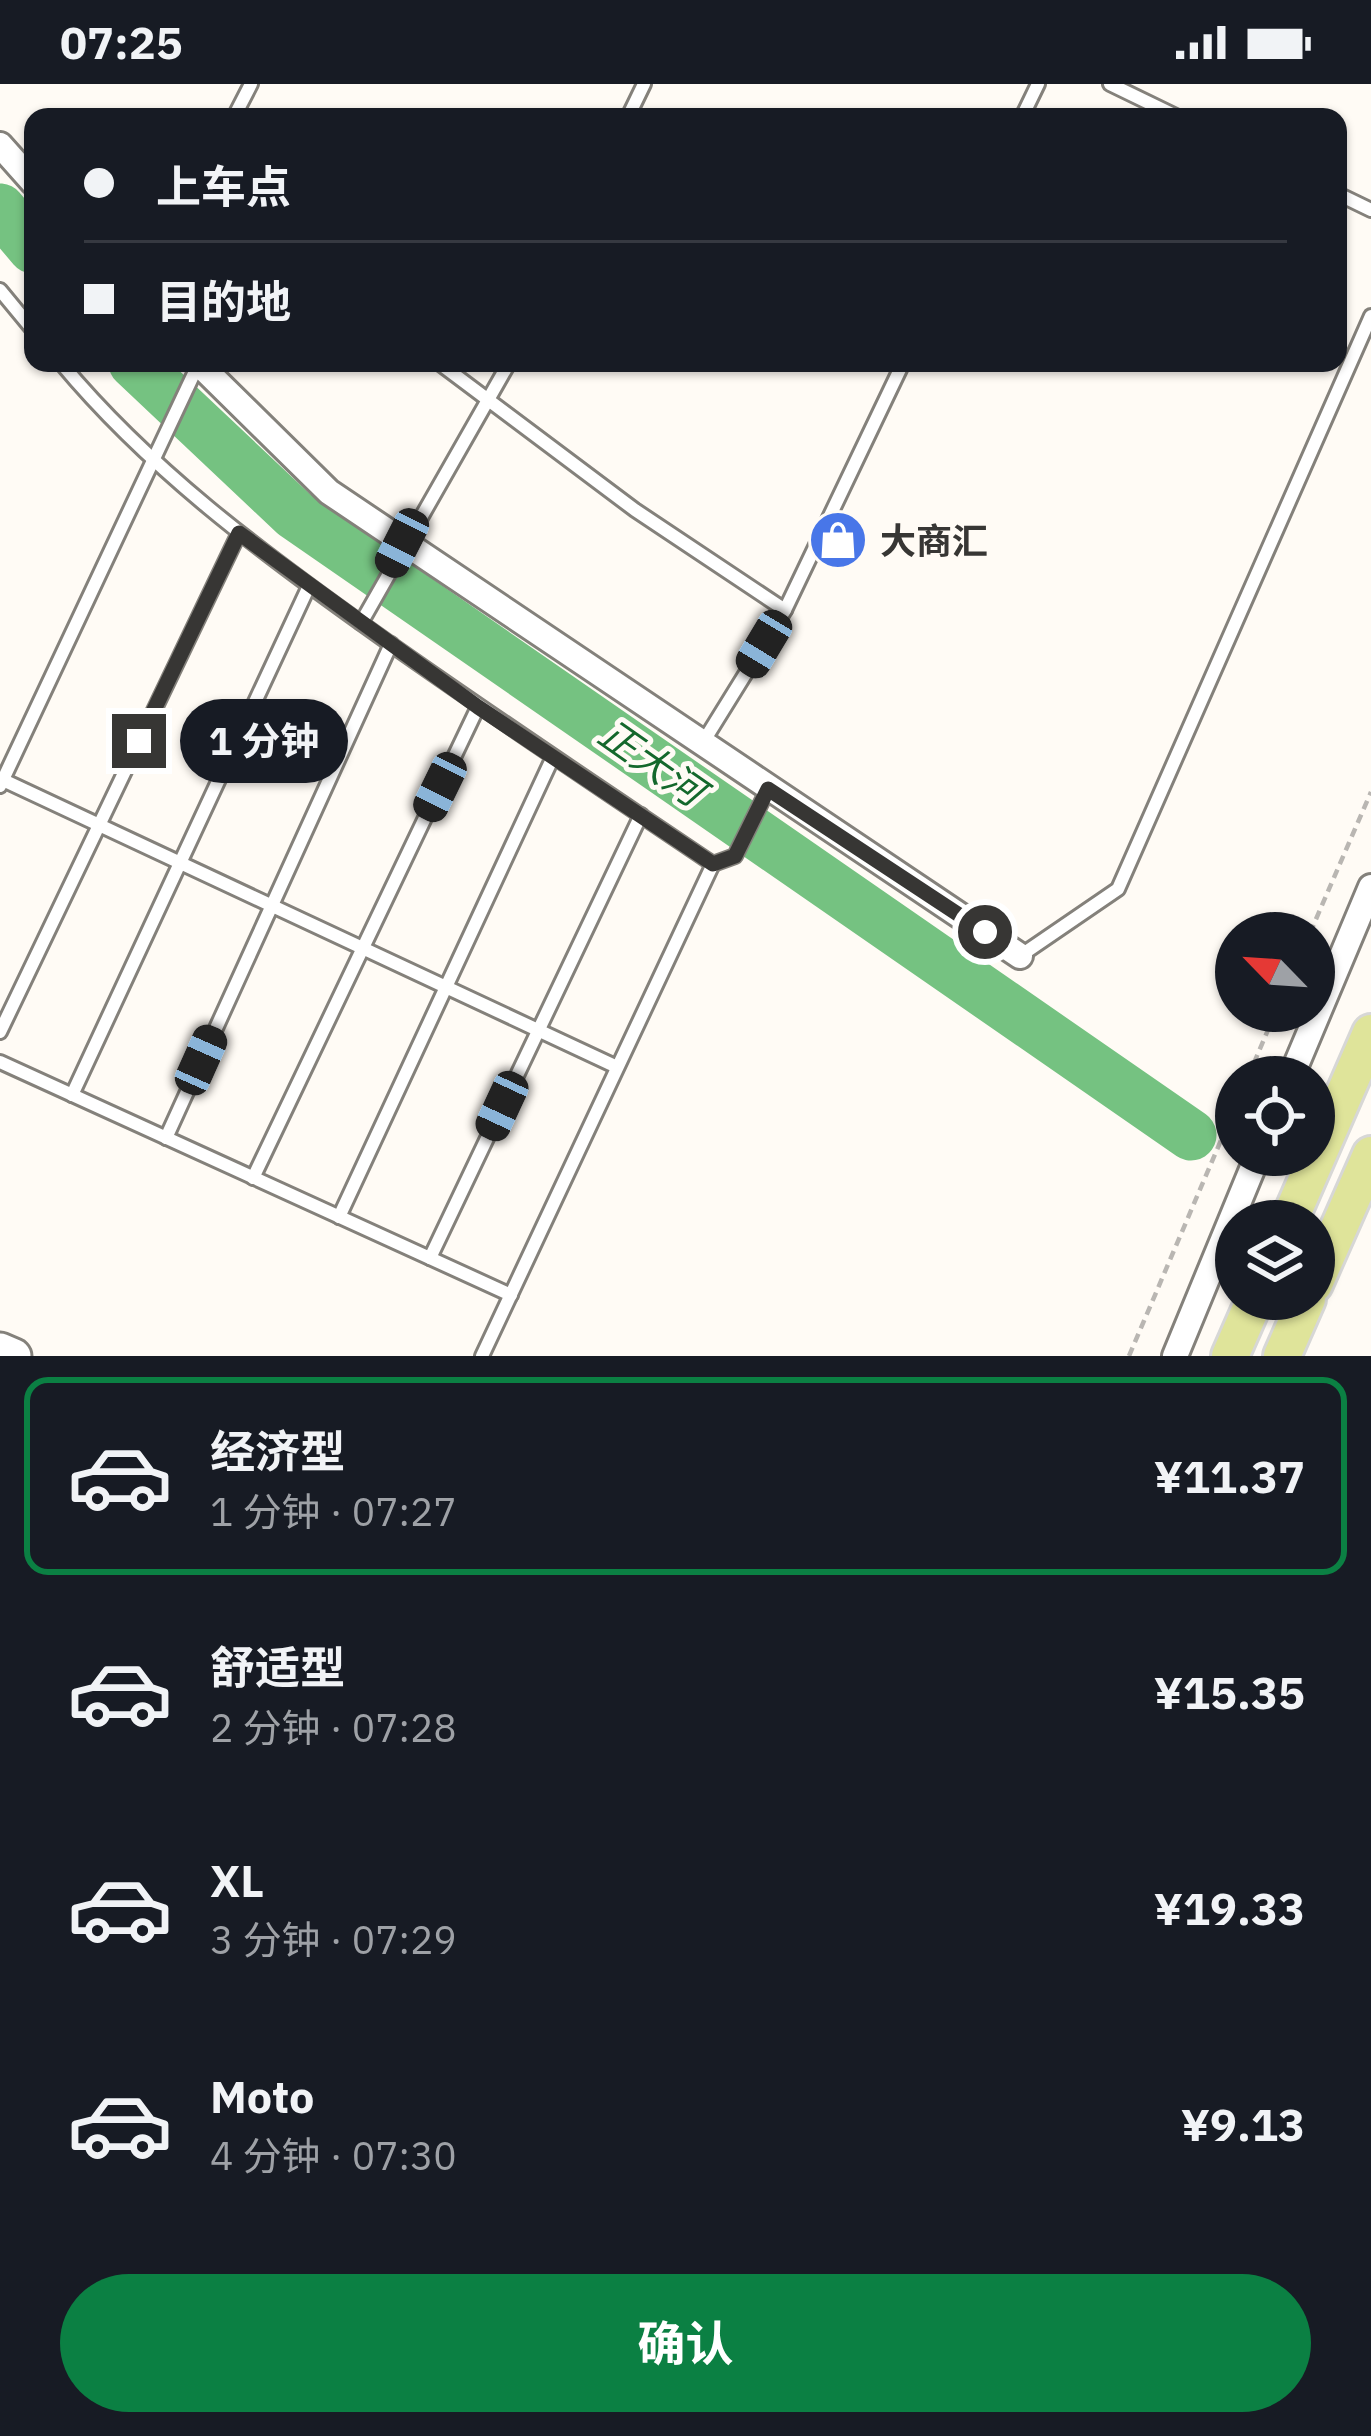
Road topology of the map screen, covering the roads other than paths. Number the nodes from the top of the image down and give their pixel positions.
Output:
1 (1110, 84) edge
2 (1159, 108) edge
3 (0, 145) edge
4 (24, 172) edge
5 (0, 290) edge
6 (1371, 316) edge
7 (24, 318) edge
8 (1347, 370) edge
9 (70, 372) edge
10 (194, 372) edge
11 (207, 372) edge
12 (450, 372) edge
13 (505, 372) edge
14 (900, 372) edge
15 (1346, 372) edge
16 (489, 405) junction
17 (153, 458) junction
18 (239, 533) junction
19 (402, 543) junction
20 (309, 586) junction
21 (785, 610) junction
22 (361, 623) junction
23 (391, 644) junction
24 (478, 707) junction
25 (701, 746) junction
26 (553, 757) junction
27 (2, 783) edge
28 (768, 789) junction
29 (641, 815) junction
30 (99, 824) junction
31 (180, 862) junction
32 (713, 864) junction
33 (1371, 887) edge
34 (272, 905) junction
35 (363, 948) junction
36 (1021, 956) joint
37 (446, 987) junction
38 (539, 1030) junction
39 (0, 1032) edge
40 (1371, 1033) edge
41 (1300, 1056) edge
42 (0, 1062) edge
43 (617, 1067) junction
44 (72, 1095) junction
45 (166, 1138) junction
46 (1371, 1155) edge
47 (1249, 1176) edge
48 (253, 1178) junction
49 (1298, 1200) edge
50 (340, 1217) junction
51 (1335, 1236) edge
52 (430, 1258) junction
53 (511, 1295) junction
54 (1246, 1320) edge
55 (1298, 1320) edge
56 (0, 1350) edge
57 (14, 1356) edge
58 (482, 1356) edge
59 (1174, 1356) edge
60 (1230, 1356) edge
61 (1282, 1356) edge

1 - 2 lane
3 - 4 street
5 - 7 lane
6 - 8 lane
9 - 17 lane
10 - 17 lane
11 - 19 street
12 - 16 lane
13 - 16 lane
14 - 21 lane
15 - 36 lane
16 - 19 lane
16 - 21 lane
17 - 18 lane
17 - 27 lane
18 - 20 lane
18 - 30 lane
19 - 22 lane
19 - 25 street
20 - 22 lane
20 - 31 lane
21 - 25 lane
22 - 23 lane
23 - 24 lane
23 - 34 lane
24 - 26 lane
24 - 35 lane
25 - 28 street
26 - 29 lane
26 - 37 lane
27 - 30 lane
28 - 32 lane
28 - 36 street
29 - 32 lane
29 - 38 lane
30 - 31 lane
30 - 39 lane
31 - 34 lane
31 - 44 lane
32 - 43 lane
33 - 41 street
34 - 35 lane
34 - 45 lane
35 - 37 lane
35 - 48 lane
37 - 38 lane
37 - 50 lane
38 - 43 lane
38 - 52 lane
40 - 49 main road
42 - 44 lane
43 - 53 lane
44 - 45 lane
45 - 48 lane
46 - 51 main road
47 - 59 street
48 - 50 lane
50 - 52 lane
52 - 53 lane
53 - 58 lane
54 - 60 main road
55 - 61 main road
56 - 57 main road

